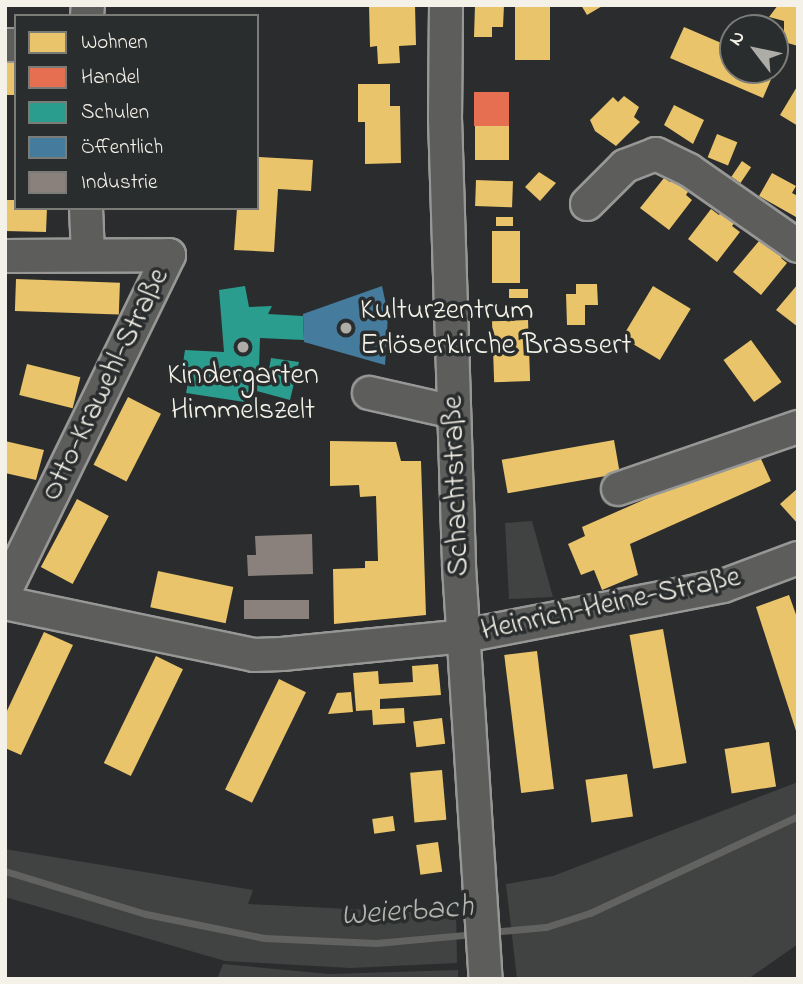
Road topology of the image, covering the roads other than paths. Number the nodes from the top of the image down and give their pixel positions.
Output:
1 (446, 5) edge
2 (587, 204) dead end
3 (86, 210) edge
4 (798, 246) edge
5 (88, 254) junction
6 (5, 256) edge
7 (369, 393) dead end
8 (453, 412) junction
9 (798, 427) edge
10 (618, 489) dead end
11 (798, 558) edge
12 (5, 591) edge
13 (5, 603) edge
14 (464, 636) junction
15 (487, 969) edge

1 - 8 street, Schachtstraße
2 - 4 street
3 - 5 street
5 - 6 street
5 - 12 street, Otto-Krawehl-Straße
7 - 8 street
8 - 14 street, Schachtstraße
9 - 10 street
11 - 14 street, Heinrich-Heine-Straße
13 - 14 street, Heinrich-Heine-Straße
14 - 15 street, Schachtstraße

